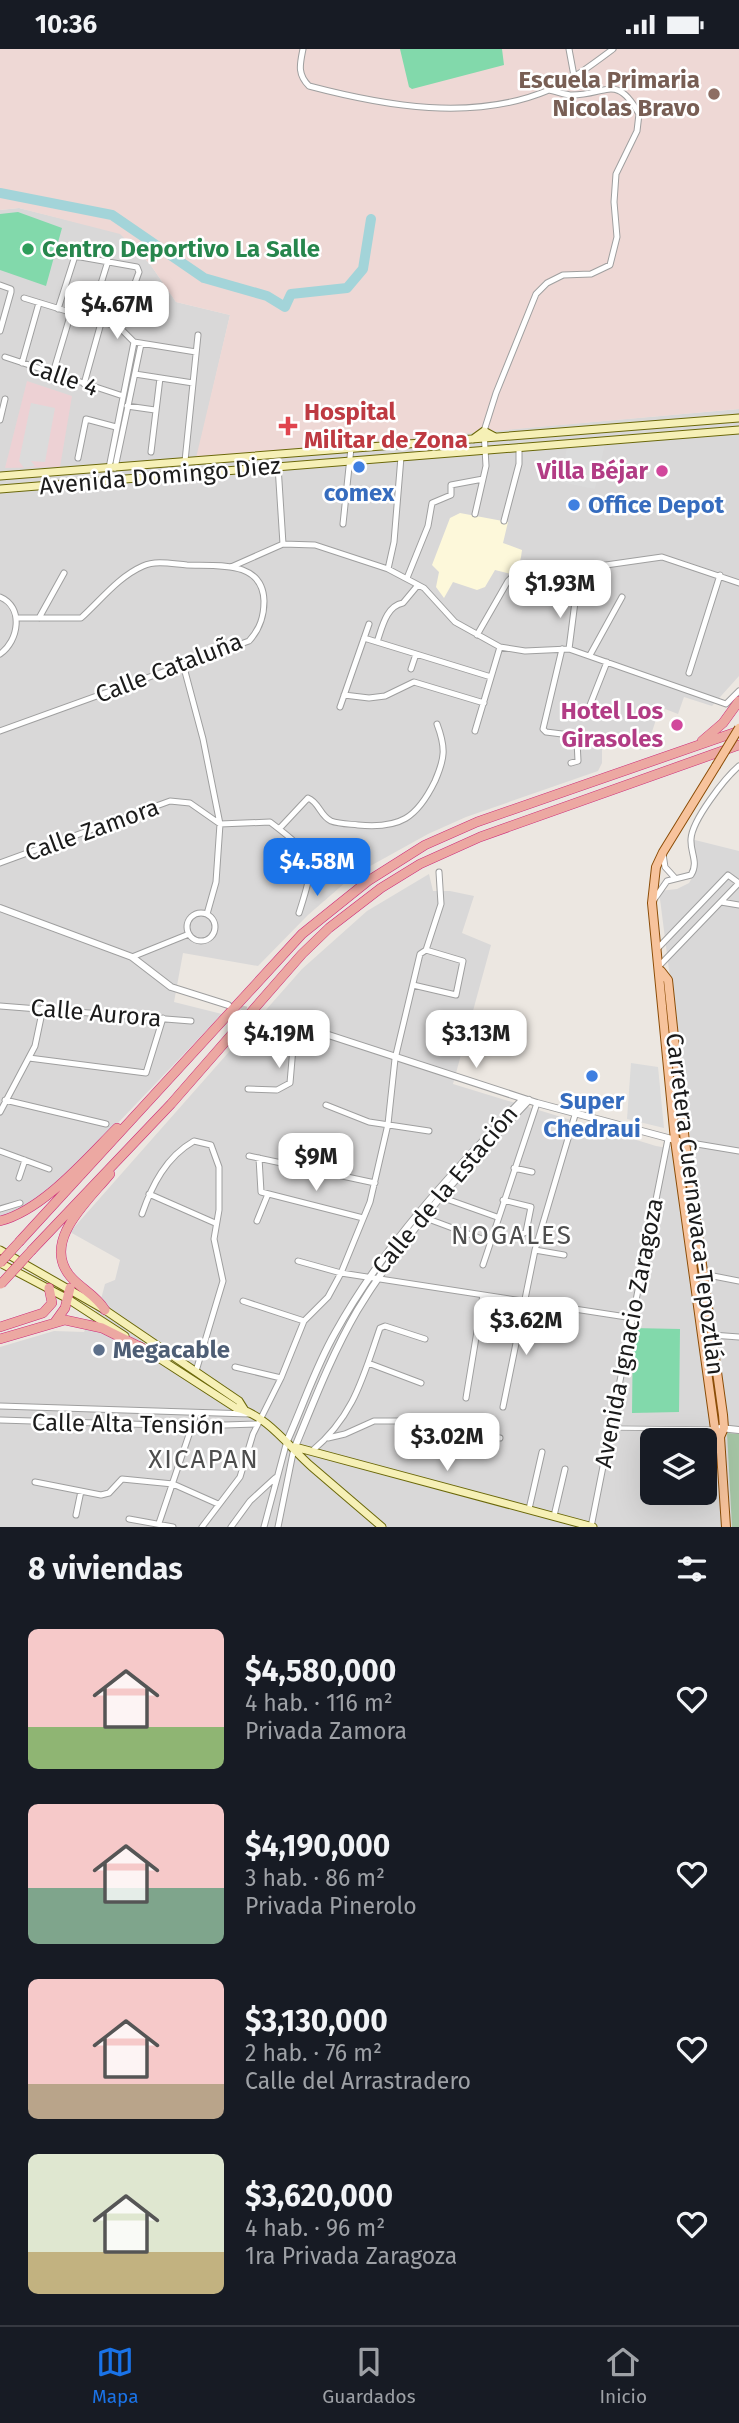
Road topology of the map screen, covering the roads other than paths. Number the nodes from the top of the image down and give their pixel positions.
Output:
1 (303, 49) edge
2 (569, 49) edge
3 (613, 49) edge
4 (574, 76) junction
5 (548, 90) junction
6 (108, 261) junction
7 (0, 285) edge
8 (24, 298) dead end
9 (39, 303) junction
10 (58, 309) junction
11 (3, 311) edge
12 (71, 313) junction
13 (90, 319) junction
14 (102, 323) junction
15 (119, 327) junction
16 (0, 331) edge
17 (198, 335) dead end
18 (138, 343) junction
19 (196, 352) junction
20 (5, 356) dead end
21 (22, 363) junction
22 (52, 373) junction
23 (135, 374) junction
24 (160, 378) junction
25 (193, 383) junction
26 (83, 384) junction
27 (122, 396) junction
28 (5, 399) dead end
29 (127, 407) junction
30 (155, 410) junction
31 (739, 418) edge
32 (0, 420) edge
33 (116, 427) junction
34 (739, 430) edge
35 (484, 435) junction
36 (519, 447) junction
37 (351, 448) junction
38 (485, 450) junction
39 (151, 452) dead end
40 (401, 457) junction
41 (78, 458) dead end
42 (206, 460) junction
43 (351, 460) junction
44 (185, 461) junction
45 (278, 466) junction
46 (112, 468) junction
47 (207, 472) junction
48 (0, 476) edge
49 (483, 479) junction
50 (0, 489) edge
51 (475, 514) dead end
52 (505, 521) dead end
53 (343, 524) dead end
54 (283, 544) junction
55 (606, 565) dead end
56 (231, 567) junction
57 (388, 569) junction
58 (64, 573) dead end
59 (720, 575) junction
60 (407, 578) junction
61 (739, 583) edge
62 (418, 585) junction
63 (576, 594) dead end
64 (0, 597) edge
65 (536, 597) dead end
66 (622, 597) dead end
67 (17, 618) junction
68 (39, 618) junction
69 (369, 624) dead end
70 (477, 635) junction
71 (364, 638) junction
72 (377, 642) junction
73 (500, 647) junction
74 (566, 649) junction
75 (0, 654) edge
76 (416, 654) junction
77 (590, 655) junction
78 (607, 662) junction
79 (183, 664) junction
80 (411, 669) dead end
81 (689, 673) dead end
82 (491, 677) junction
83 (739, 691) edge
84 (344, 695) junction
85 (739, 701) edge
86 (484, 703) junction
87 (590, 705) dead end
88 (340, 707) dead end
89 (437, 724) dead end
90 (739, 729) edge
91 (0, 731) edge
92 (475, 731) dead end
93 (739, 745) edge
94 (683, 752) junction
95 (571, 763) dead end
96 (739, 766) edge
97 (220, 824) junction
98 (279, 829) junction
99 (359, 849) dead end
100 (663, 852) junction
101 (0, 863) edge
102 (439, 872) dead end
103 (311, 876) junction
104 (675, 878) junction
105 (739, 883) edge
106 (721, 902) junction
107 (652, 903) junction
108 (739, 905) edge
109 (0, 908) edge
110 (299, 913) dead end
111 (207, 915) junction
112 (189, 934) junction
113 (658, 948) junction
114 (426, 950) junction
115 (132, 957) junction
116 (660, 968) junction
117 (413, 985) junction
118 (228, 1005) tunnel mouth
119 (0, 1006) edge
120 (43, 1008) junction
121 (264, 1014) tunnel mouth
122 (163, 1018) junction
123 (191, 1021) dead end
124 (295, 1024) junction
125 (29, 1058) junction
126 (395, 1059) junction
127 (248, 1089) dead end
128 (526, 1099) junction
129 (5, 1100) junction
130 (150, 1100) junction
131 (537, 1103) junction
132 (326, 1105) dead end
133 (0, 1112) edge
134 (575, 1115) junction
135 (106, 1124) dead end
136 (388, 1124) junction
137 (429, 1131) dead end
138 (141, 1136) junction
139 (672, 1140) junction
140 (685, 1142) junction
141 (0, 1151) edge
142 (739, 1151) edge
143 (249, 1156) dead end
144 (259, 1158) junction
145 (25, 1160) junction
146 (514, 1168) junction
147 (49, 1169) dead end
148 (532, 1172) dead end
149 (19, 1178) dead end
150 (375, 1184) junction
151 (264, 1193) junction
152 (149, 1194) junction
153 (438, 1196) junction
154 (503, 1200) junction
155 (20, 1203) dead end
156 (0, 1209) edge
157 (142, 1214) dead end
158 (423, 1217) junction
159 (497, 1217) junction
160 (363, 1219) junction
161 (0, 1221) edge
162 (257, 1221) dead end
163 (215, 1223) junction
164 (520, 1235) dead end
165 (489, 1242) junction
166 (535, 1250) junction
167 (0, 1251) edge
168 (564, 1255) dead end
169 (298, 1261) dead end
170 (0, 1263) edge
171 (483, 1265) dead end
172 (341, 1273) junction
173 (703, 1273) junction
174 (374, 1278) junction
175 (739, 1280) edge
176 (0, 1284) edge
177 (70, 1288) junction
178 (49, 1289) junction
179 (484, 1295) junction
180 (68, 1299) junction
181 (243, 1301) dead end
182 (523, 1302) junction
183 (105, 1310) junction
184 (632, 1318) junction
185 (304, 1321) junction
186 (55, 1322) junction
187 (0, 1327) edge
188 (712, 1335) junction
189 (739, 1337) edge
190 (0, 1339) edge
191 (425, 1339) dead end
192 (142, 1348) junction
193 (168, 1352) junction
194 (162, 1360) junction
195 (368, 1363) junction
196 (235, 1367) dead end
197 (196, 1371) junction
198 (281, 1378) junction
199 (421, 1383) dead end
200 (466, 1398) dead end
201 (0, 1406) edge
202 (503, 1407) dead end
203 (300, 1411) junction
204 (130, 1412) junction
205 (248, 1412) junction
206 (196, 1414) junction
207 (307, 1416) junction
208 (0, 1420) edge
209 (258, 1422) junction
210 (129, 1425) junction
211 (193, 1426) junction
212 (609, 1428) junction
213 (739, 1430) edge
214 (719, 1431) junction
215 (328, 1438) junction
216 (500, 1438) dead end
217 (287, 1441) junction
218 (295, 1447) junction
219 (312, 1451) junction
220 (542, 1452) dead end
221 (565, 1469) dead end
222 (276, 1478) junction
223 (35, 1482) dead end
224 (173, 1484) junction
225 (81, 1491) junction
226 (218, 1504) junction
227 (529, 1509) junction
228 (76, 1515) dead end
229 (554, 1516) junction
230 (129, 1519) dead end
231 (159, 1523) junction
232 (173, 1527) edge
233 (202, 1527) edge
234 (230, 1527) edge
235 (264, 1527) edge
236 (278, 1527) edge
237 (382, 1527) edge
238 (592, 1527) edge
239 (726, 1527) edge

1 - 5 street
2 - 4 street
3 - 4 street
4 - 5 street
5 - 35 street
6 - 10 street
6 - 13 street
6 - 15 street
7 - 11 street
8 - 9 street
9 - 10 street
9 - 21 street
10 - 12 street
11 - 16 street
12 - 13 street
12 - 22 street
13 - 14 street
14 - 15 street
14 - 26 street
15 - 18 street
17 - 19 street
18 - 19 street
18 - 23 street
18 - 27 street
19 - 25 street
20 - 21 street, Calle 4
21 - 22 street, Calle 4
22 - 26 street, Calle 4
23 - 24 street
23 - 29 street
24 - 25 street
24 - 30 street
25 - 44 street
26 - 27 street, Calle 4
27 - 33 street
28 - 32 street
29 - 30 street
29 - 46 street
30 - 39 street
31 - 35 main road, Avenida Domingo Diez
33 - 41 street
33 - 46 street
34 - 36 main road, Avenida Domingo Diez
35 - 37 main road, Avenida Domingo Diez
35 - 38 street
36 - 38 main road, Avenida Domingo Diez
36 - 52 street
37 - 42 main road, Avenida Domingo Diez
37 - 43 street
38 - 40 main road, Avenida Domingo Diez
38 - 49 street
40 - 43 main road, Avenida Domingo Diez
40 - 57 street
42 - 44 main road, Avenida Domingo Diez
42 - 47 main road
43 - 45 main road, Avenida Domingo Diez
43 - 53 street
44 - 46 main road, Avenida Domingo Diez
45 - 47 main road, Avenida Domingo Diez
45 - 54 street
46 - 48 main road, Avenida Domingo Diez
47 - 50 main road, Avenida Domingo Diez
49 - 51 street
49 - 60 street
54 - 56 street
54 - 57 street
55 - 59 street
56 - 68 street
56 - 79 street, Calle Cataluña
57 - 60 street
58 - 68 street
59 - 61 street
59 - 81 street
60 - 62 street
62 - 70 street
62 - 72 street
63 - 74 street
64 - 67 street
65 - 70 street
66 - 77 street
67 - 68 street
67 - 75 street
69 - 71 street
70 - 73 street
71 - 72 street
71 - 84 street
72 - 76 street
73 - 74 street
73 - 82 street
74 - 77 street
74 - 95 street
76 - 80 street
76 - 82 street
77 - 78 street
78 - 83 street
78 - 87 street
79 - 91 street, Calle Cataluña
79 - 97 street
82 - 86 street
84 - 86 street
84 - 88 street
85 - 94 highway
86 - 92 street
89 - 98 street
90 - 94 highway
90 - 100 main road, bridge
93 - 138 highway
94 - 130 highway
96 - 104 street
97 - 98 street
97 - 101 street, Calle Zamora
97 - 111 street
98 - 103 street
99 - 103 street
100 - 104 street
100 - 107 main road
102 - 114 street
103 - 110 street
104 - 107 street
105 - 106 street
105 - 113 street
106 - 108 street
106 - 116 street
107 - 113 main road
109 - 115 street
111 - 112 street
111 - 112 street
112 - 115 street
113 - 116 main road
114 - 117 street
114 - 117 street
115 - 118 street
116 - 139 main road, Carretera Cuernavaca-Tepoztlán
116 - 140 main road, Carretera Cuernavaca-Tepoztlán
117 - 126 street
119 - 120 street, Calle Aurora
120 - 122 street, Calle Aurora
120 - 125 street
121 - 124 street
122 - 123 street, Calle Aurora
122 - 125 street
124 - 126 street
124 - 127 street
125 - 129 street
126 - 128 street
126 - 136 street
128 - 131 street
128 - 153 street, Calle de la Estación
129 - 133 street
129 - 135 street
130 - 161 highway
130 - 170 highway, bridge
131 - 134 street
131 - 146 street
132 - 136 street
134 - 139 street
134 - 166 street
136 - 137 street
136 - 150 street
138 - 176 highway, bridge
138 - 183 highway
139 - 140 street
139 - 184 street, Avenida Ignacio Zaragoza
139 - 214 main road, Carretera Cuernavaca-Tepoztlán
140 - 142 street
140 - 173 main road, Carretera Cuernavaca-Tepoztlán
141 - 145 street
143 - 144 street
144 - 150 street
144 - 151 street
145 - 147 street
145 - 149 street
146 - 148 street
146 - 154 street
150 - 160 street
151 - 160 street
151 - 162 street
152 - 157 street
152 - 163 street
152 - 163 street
153 - 158 street, Calle de la Estación
153 - 159 street
153 - 174 street, Calle de la Estación
154 - 159 street
154 - 164 street
155 - 156 street
158 - 165 street
158 - 174 street, Calle de la Estación
159 - 165 street
160 - 172 street
163 - 197 street
165 - 171 street
166 - 168 street
166 - 182 street
167 - 177 main road
169 - 172 street
170 - 178 main road
172 - 174 street
172 - 185 street
173 - 175 street
173 - 188 main road, Carretera Cuernavaca-Tepoztlán
174 - 179 street
174 - 203 street, Calle de la Estación
174 - 207 street, Calle de la Estación
177 - 180 highway
177 - 183 main road
178 - 180 main road
178 - 187 highway
179 - 182 street
179 - 200 street
180 - 186 highway
180 - 192 main road
181 - 185 street
182 - 184 street
182 - 202 street
183 - 193 main road
184 - 212 street, Avenida Ignacio Zaragoza
185 - 198 street
186 - 190 highway
186 - 192 highway
188 - 189 street
188 - 214 main road, Carretera Cuernavaca-Tepoztlán
191 - 195 street
192 - 194 main road
193 - 194 main road
193 - 197 main road
194 - 205 main road
195 - 199 street
195 - 215 street
196 - 198 street
197 - 205 main road
198 - 209 street
201 - 204 street, Calle Alta Tensión
203 - 207 street
203 - 217 street, Calle de la Estación
204 - 206 street, Calle Alta Tensión
204 - 210 street
205 - 206 street, Calle Alta Tensión
205 - 209 main road
206 - 211 street
207 - 218 street, Calle de la Estación
208 - 210 street, Calle Alta Tensión
209 - 211 street, Calle Alta Tensión
209 - 217 main road
209 - 226 street
210 - 211 street, Calle Alta Tensión
211 - 224 street
212 - 214 street
212 - 238 street, Avenida Ignacio Zaragoza
213 - 214 street
214 - 239 main road, Carretera Cuernavaca-Tepoztlán
215 - 216 street
215 - 219 street
217 - 218 main road
217 - 222 street, Calle de la Estación
218 - 219 main road
218 - 236 street, Calle de la Estación
218 - 237 main road
219 - 227 main road
220 - 227 street
221 - 229 street
222 - 234 street
222 - 235 street, Calle de la Estación
223 - 225 street
224 - 225 street
224 - 226 street
224 - 231 street
225 - 228 street
226 - 233 street
227 - 229 main road
229 - 238 main road
230 - 231 street
231 - 232 street

